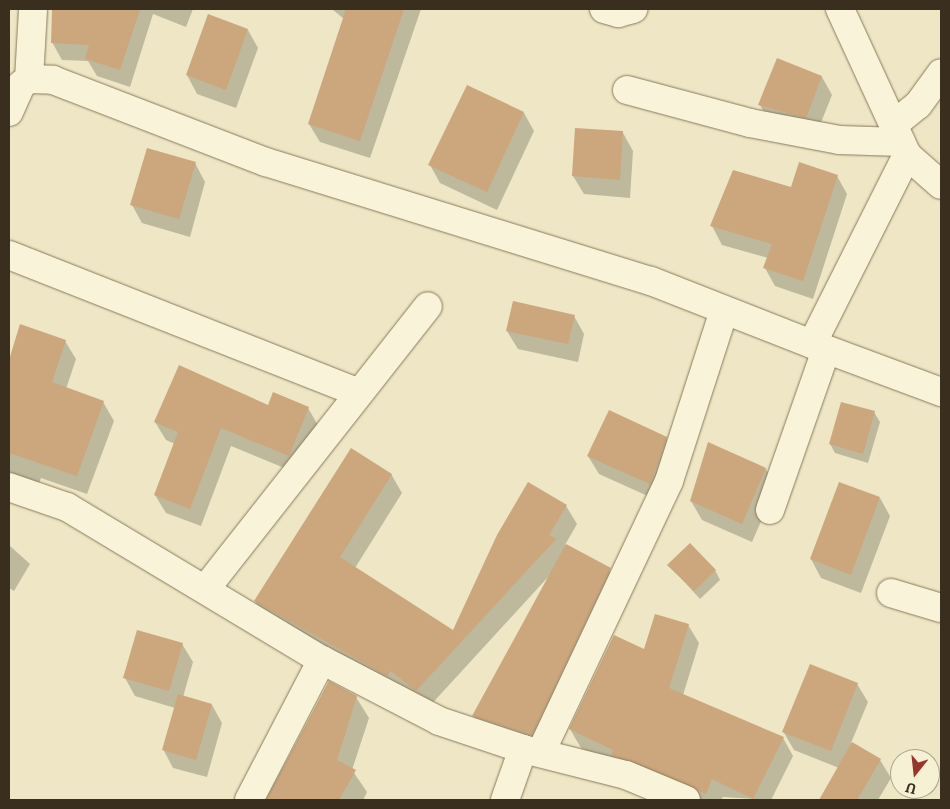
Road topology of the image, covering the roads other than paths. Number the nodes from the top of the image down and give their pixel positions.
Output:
1 (33, 9) edge
2 (604, 9) edge
3 (633, 9) edge
4 (840, 9) edge
5 (941, 73) edge
6 (29, 79) junction
7 (627, 90) dead end
8 (9, 112) edge
9 (900, 141) junction
10 (941, 185) edge
11 (9, 255) edge
12 (428, 306) dead end
13 (724, 310) junction
14 (819, 347) junction
15 (357, 392) junction
16 (941, 392) edge
17 (9, 487) edge
18 (770, 510) dead end
19 (208, 587) junction
20 (891, 593) dead end
21 (941, 608) edge
22 (322, 660) junction
23 (532, 751) junction
24 (250, 800) edge
25 (505, 800) edge
26 (686, 800) edge

1 - 6 street
2 - 3 street
4 - 9 street
5 - 9 street
6 - 8 street
6 - 13 street
7 - 9 street
9 - 10 street
9 - 14 street
11 - 15 street
12 - 15 street
13 - 14 street
13 - 23 street
14 - 16 street
14 - 18 street
15 - 19 street
17 - 19 street
19 - 22 street
20 - 21 street
22 - 23 street
22 - 24 street
23 - 25 street
23 - 26 street

